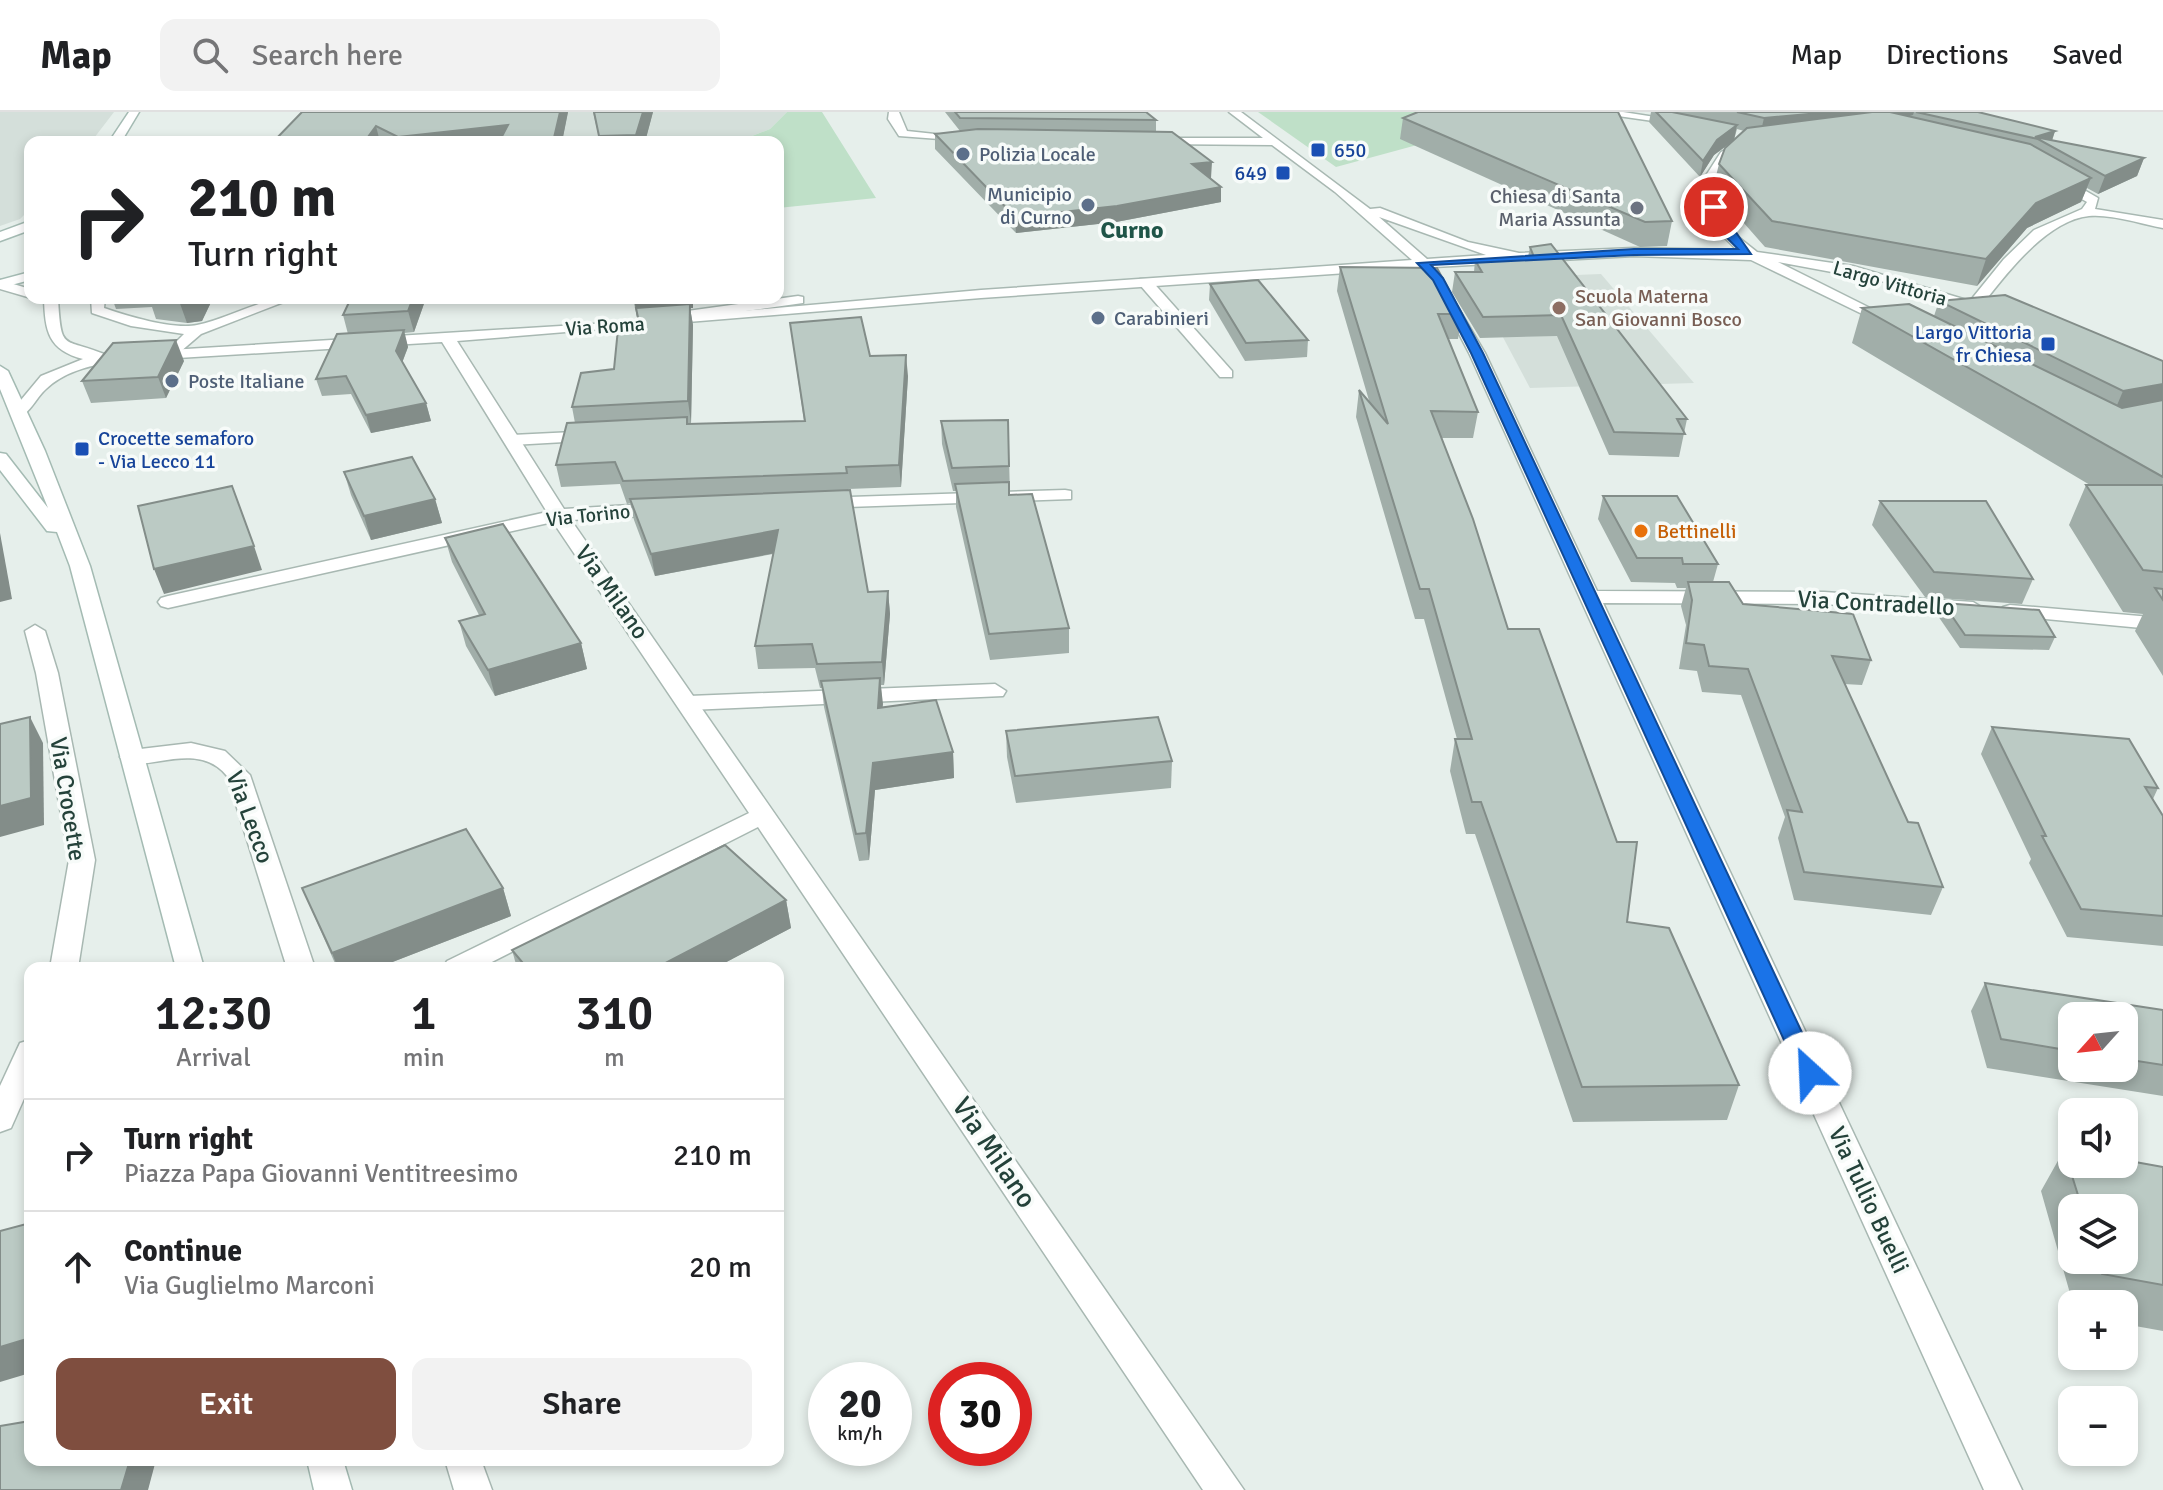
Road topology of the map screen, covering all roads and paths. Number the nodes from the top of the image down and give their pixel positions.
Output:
1 (134, 112) edge
2 (894, 112) edge
3 (1234, 112) edge
4 (1595, 112) edge
5 (1666, 115) edge
6 (1695, 125) edge
7 (1726, 132) edge
8 (119, 136) edge
9 (975, 138) edge
10 (1148, 141) edge
11 (1272, 142) junction
12 (2040, 170) edge
13 (1357, 206) junction
14 (2087, 212) junction
15 (2163, 224) edge
16 (24, 228) edge
17 (0, 238) edge
18 (24, 239) edge
19 (1747, 252) junction
20 (1521, 257) junction
21 (1423, 263) junction
22 (24, 278) edge
23 (1145, 282) junction
24 (0, 284) edge
25 (24, 292) edge
26 (798, 300) dead end
27 (784, 302) edge
28 (49, 304) edge
29 (98, 304) edge
30 (270, 304) edge
31 (769, 304) edge
32 (1973, 307) junction
33 (2001, 319) edge
34 (593, 328) junction
35 (1903, 330) edge
36 (196, 331) junction
37 (446, 336) junction
38 (173, 353) junction
39 (112, 357) junction
40 (0, 371) edge
41 (1226, 374) dead end
42 (19, 412) junction
43 (605, 435) edge
44 (512, 440) junction
45 (0, 458) edge
46 (1065, 495) dead end
47 (797, 504) edge
48 (687, 508) edge
49 (558, 515) junction
50 (80, 566) junction
51 (1588, 597) junction
52 (168, 602) dead end
53 (2163, 624) edge
54 (35, 631) dead end
55 (995, 691) dead end
56 (689, 703) junction
57 (132, 757) junction
58 (765, 814) junction
59 (65, 962) edge
60 (188, 962) edge
61 (299, 962) edge
62 (469, 962) edge
63 (24, 1065) edge
64 (0, 1120) edge
65 (327, 1466) edge
66 (465, 1466) edge
67 (333, 1490) edge
68 (473, 1490) edge
69 (1225, 1490) edge
70 (2003, 1490) edge

1 - 8 street
2 - 9 street
3 - 11 street
4 - 5 street
5 - 6 street
7 - 19 street
10 - 11 street
11 - 13 street
12 - 14 street
13 - 20 street
13 - 21 street, Via Tullio Buelli
14 - 15 street
14 - 32 street
16 - 17 street
17 - 18 street
19 - 20 street, Largo Vittoria
19 - 32 street, Largo Vittoria
19 - 35 street
20 - 21 street, Largo Vittoria
21 - 23 street, Via Roma
21 - 51 street, Via Tullio Buelli
22 - 24 street
23 - 34 street, Via Roma
23 - 41 street
24 - 25 street
26 - 27 street
28 - 39 street, Via Roma
29 - 36 street
30 - 36 street
31 - 34 street
32 - 33 street, Largo Vittoria
34 - 37 street, Via Roma
36 - 38 street
37 - 38 street, Via Roma
37 - 44 street, Via Milano
38 - 39 street, Via Roma
39 - 42 street, Via Roma
40 - 42 street
42 - 50 street
43 - 44 street
44 - 49 street, Via Milano
45 - 50 street
46 - 47 street
48 - 49 street, Via Torino
49 - 52 street, Via Torino
49 - 56 street, Via Milano
50 - 57 street
51 - 53 street, Via Contradello
51 - 70 street, Via Tullio Buelli
54 - 59 street, Via Crocette
55 - 56 street
56 - 58 street, Via Milano
57 - 60 street
57 - 61 street, Via Lecco
58 - 62 street
58 - 69 street, Via Milano
63 - 64 street
65 - 67 street
66 - 68 street

